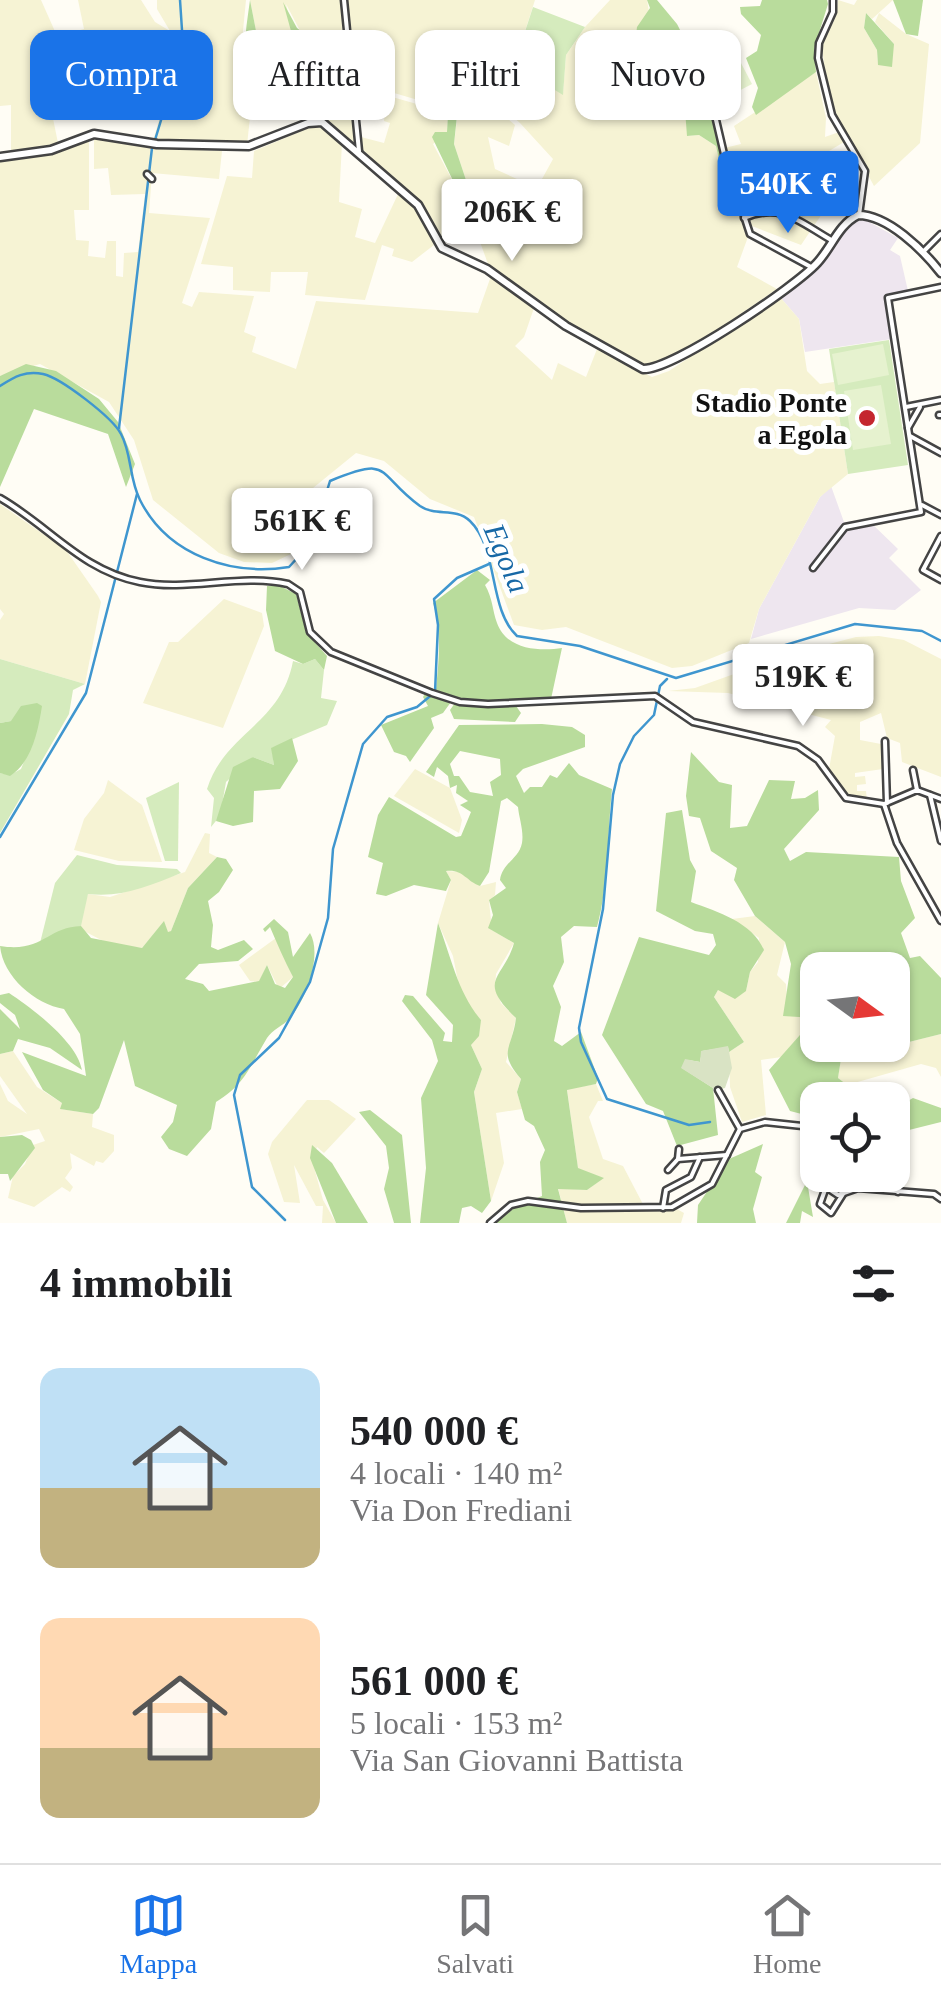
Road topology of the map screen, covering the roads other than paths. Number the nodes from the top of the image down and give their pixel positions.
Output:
1 (344, 0) edge
2 (832, 0) edge
3 (718, 120) edge
4 (360, 151) junction
5 (0, 157) edge
6 (860, 214) junction
7 (744, 218) junction
8 (941, 234) edge
9 (833, 240) junction
10 (923, 252) junction
11 (812, 268) junction
12 (941, 273) edge
13 (941, 287) edge
14 (941, 400) edge
15 (924, 404) junction
16 (905, 407) junction
17 (908, 428) junction
18 (910, 436) junction
19 (941, 453) edge
20 (0, 498) edge
21 (922, 505) junction
22 (941, 515) edge
23 (941, 536) edge
24 (814, 568) dead end
25 (941, 580) edge
26 (885, 741) dead end
27 (913, 770) dead end
28 (917, 790) junction
29 (930, 795) junction
30 (941, 799) edge
31 (886, 803) junction
32 (941, 841) edge
33 (941, 921) edge
34 (718, 1090) dead end
35 (800, 1126) edge
36 (740, 1129) junction
37 (678, 1148) dead end
38 (728, 1155) junction
39 (700, 1158) junction
40 (678, 1159) junction
41 (668, 1170) dead end
42 (824, 1192) edge
43 (838, 1192) edge
44 (851, 1192) edge
45 (898, 1192) edge
46 (843, 1194) junction
47 (941, 1199) edge
48 (663, 1208) junction
49 (490, 1223) edge

1 - 4 street
2 - 6 street
3 - 7 street
4 - 5 street
4 - 11 street
6 - 9 street
6 - 10 street
7 - 9 street
7 - 11 street
8 - 10 street
9 - 11 street
10 - 12 street
13 - 16 street
14 - 15 street
15 - 16 street
15 - 17 street
16 - 17 street
17 - 18 street
18 - 19 street
18 - 21 street
20 - 31 street
21 - 22 street
21 - 24 street
23 - 25 street
26 - 31 street
27 - 28 street
28 - 29 street
28 - 31 street
29 - 30 street
29 - 32 street
31 - 33 street
34 - 36 street
35 - 36 street
36 - 38 street
37 - 40 street
38 - 39 street
38 - 48 street
39 - 40 street
39 - 48 street
40 - 41 street
42 - 46 street
43 - 46 street
44 - 46 street
45 - 47 street
48 - 49 street

